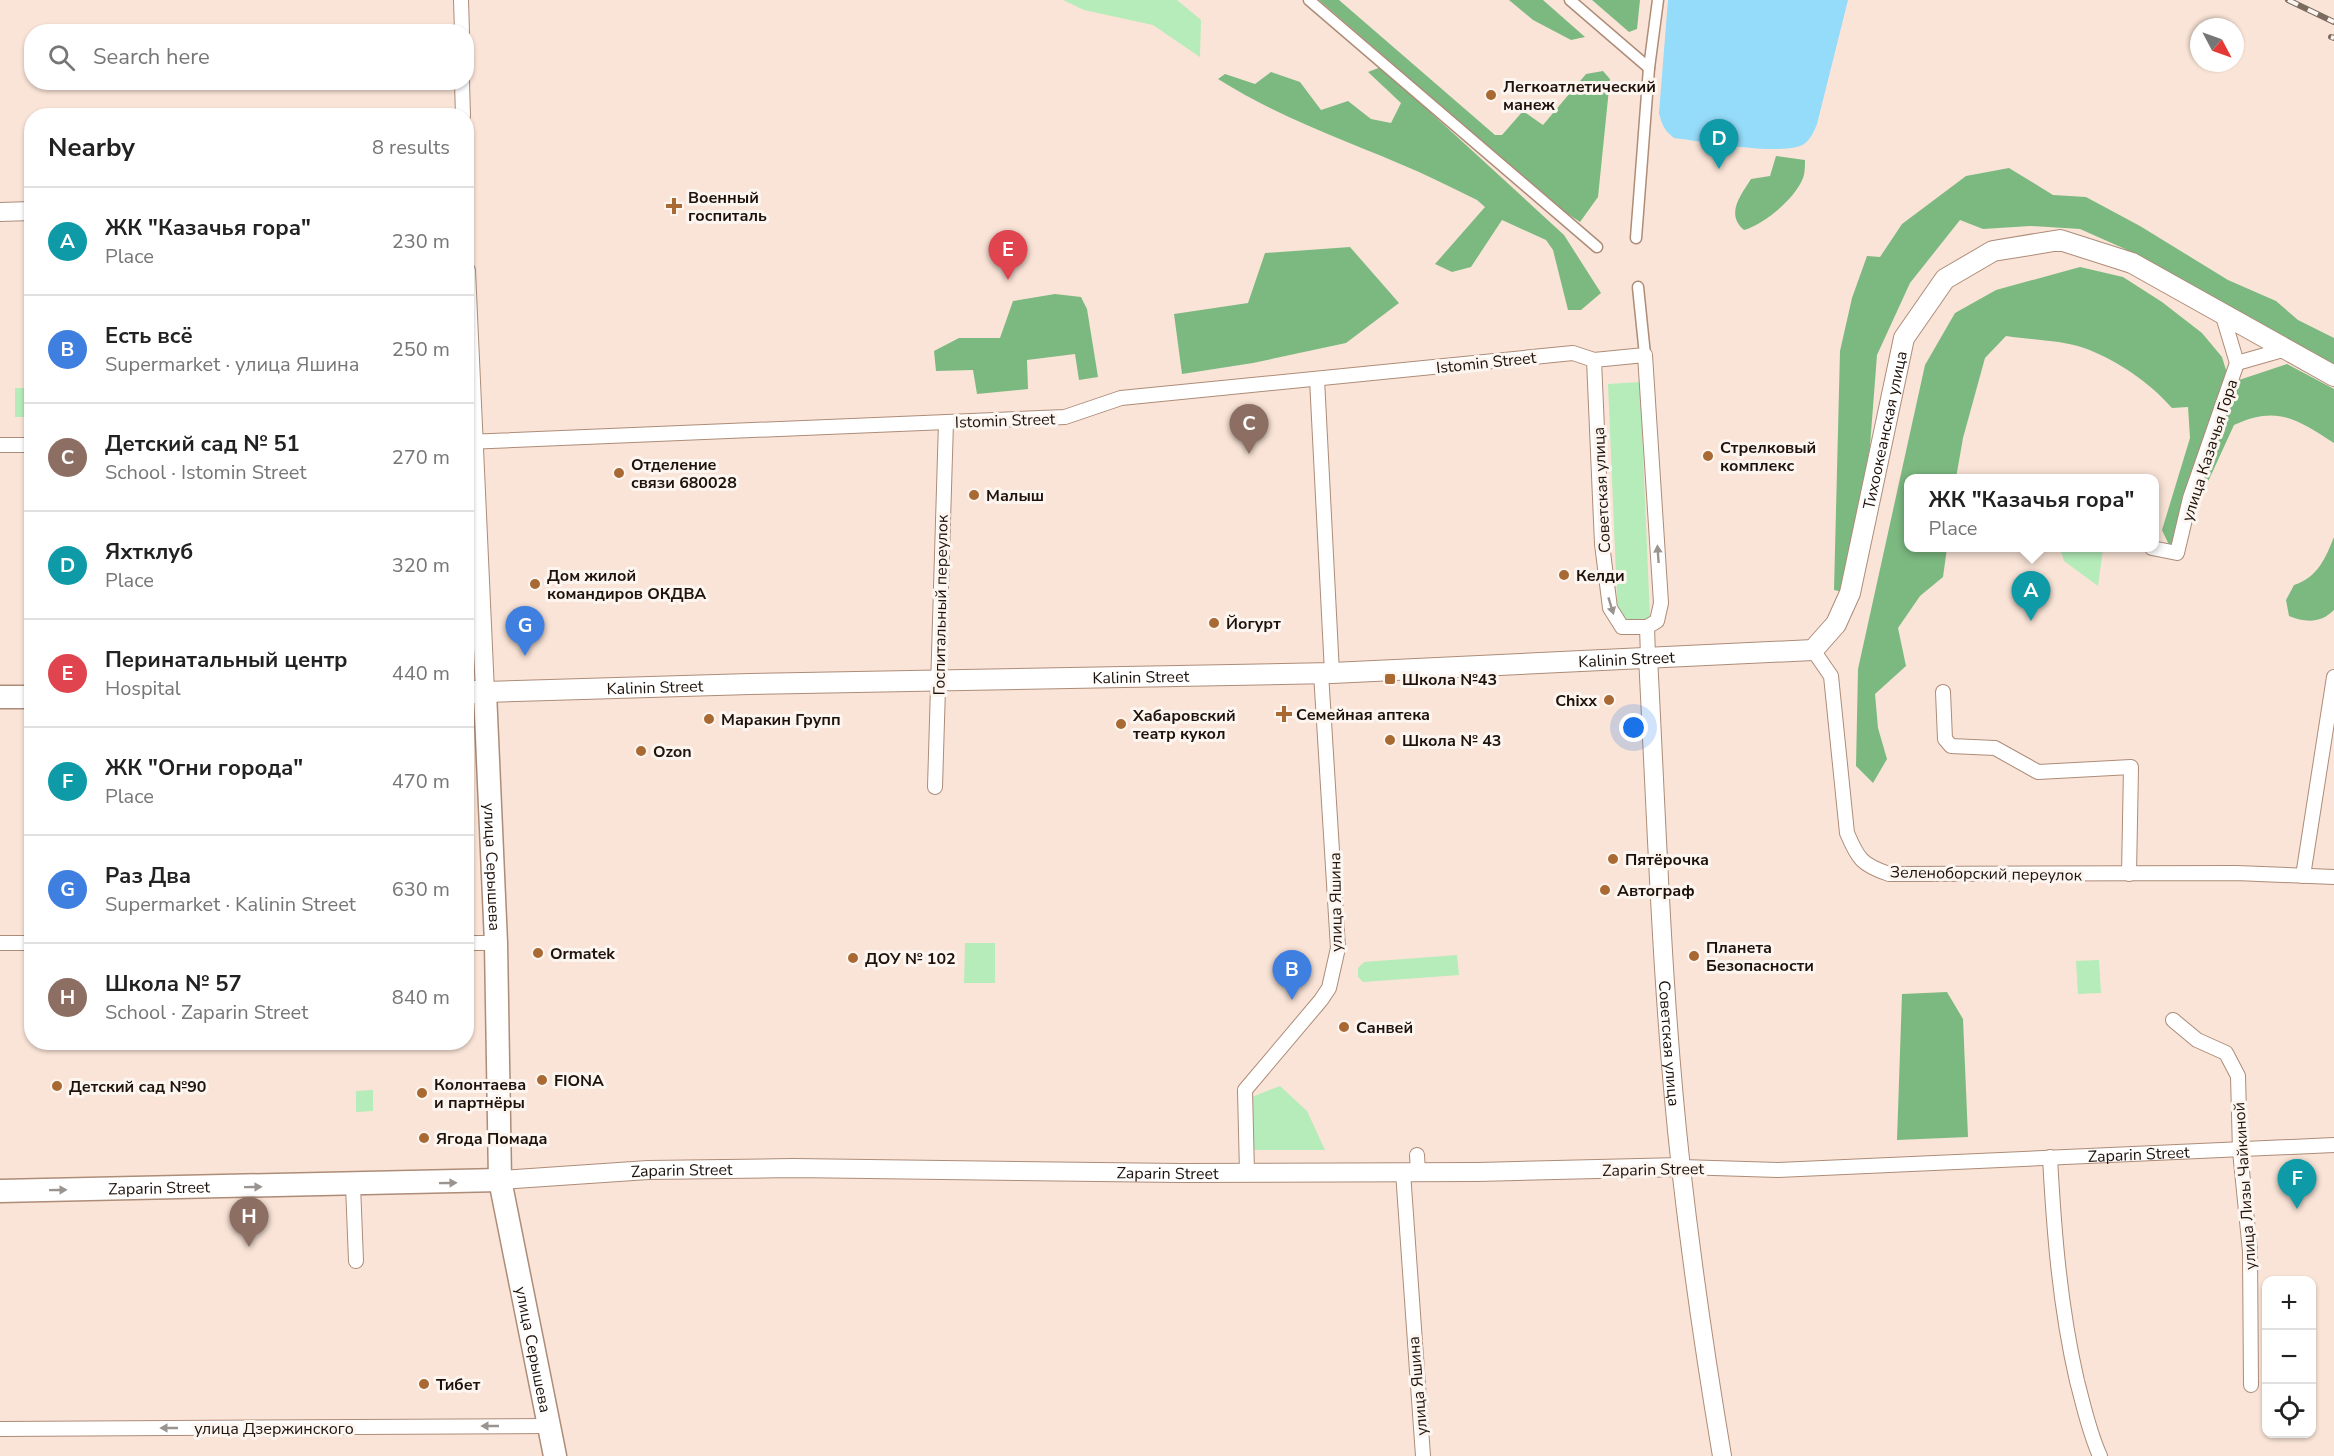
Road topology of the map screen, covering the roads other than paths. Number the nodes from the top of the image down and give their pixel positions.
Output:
1 (461, 0) edge
2 (1309, 0) edge
3 (1570, 0) edge
4 (1658, 0) edge
5 (462, 24) edge
6 (1649, 68) junction
7 (462, 90) edge
8 (463, 108) edge
9 (24, 211) edge
10 (0, 212) edge
11 (1636, 238) dead end
12 (1597, 247) dead end
13 (1638, 287) dead end
14 (2222, 314) junction
15 (2286, 349) junction
16 (1645, 355) junction
17 (1594, 360) junction
18 (2237, 363) junction
19 (2334, 376) edge
20 (1317, 379) junction
21 (946, 422) junction
22 (474, 442) edge
23 (0, 445) edge
24 (24, 445) edge
25 (2159, 549) edge
26 (474, 609) edge
27 (1647, 627) junction
28 (1813, 650) junction
29 (1648, 657) junction
30 (1327, 673) junction
31 (2334, 677) edge
32 (939, 682) junction
33 (476, 692) edge
34 (1943, 692) dead end
35 (0, 697) edge
36 (24, 697) edge
37 (935, 787) dead end
38 (2129, 874) junction
39 (2303, 876) junction
40 (2334, 877) edge
41 (0, 943) edge
42 (24, 943) edge
43 (474, 943) edge
44 (496, 943) junction
45 (2173, 1020) dead end
46 (2334, 1145) edge
47 (2240, 1152) junction
48 (2050, 1157) junction
49 (1413, 1166) junction
50 (1681, 1167) junction
51 (1247, 1173) junction
52 (500, 1180) junction
53 (353, 1185) junction
54 (0, 1191) edge
55 (356, 1261) dead end
56 (2251, 1385) dead end
57 (548, 1426) junction
58 (0, 1429) edge
59 (555, 1456) edge
60 (1423, 1456) edge
61 (1722, 1456) edge
62 (2100, 1456) edge

1 - 5 street
2 - 12 street
3 - 6 street
4 - 6 street
6 - 11 street
7 - 8 street
9 - 10 street
13 - 16 street
14 - 15 main road, Тихоокеанская улица
14 - 18 street, улица Казачья Гора
14 - 28 main road, Тихоокеанская улица
15 - 18 street
15 - 19 main road, Тихоокеанская улица
16 - 17 street, Istomin Street
27 -> 16 street
17 - 20 street, Istomin Street
17 -> 27 street, Советская улица
18 - 25 street, улица Казачья Гора
20 - 21 street, Istomin Street
20 - 30 street, улица Яшина
21 - 22 street, Istomin Street
21 - 32 street, Госпитальный переулок
23 - 24 street
26 - 33 street, улица Серышева
27 - 29 street, Советская улица
28 - 29 main road, Kalinin Street
28 - 38 street, Зеленоборский переулок
29 - 30 main road, Kalinin Street
29 - 50 street, Советская улица
30 - 32 main road, Kalinin Street
30 - 51 street, улица Яшина
31 - 39 street
32 - 33 main road, Kalinin Street
32 - 37 street, Госпитальный переулок
33 - 44 main road, улица Серышева
34 - 38 street
35 - 36 main road
38 - 39 street, Зеленоборский переулок
39 - 40 street, Зеленоборский переулок
41 - 42 street
43 - 44 street
44 - 52 main road, улица Серышева
45 - 47 street, улица Лизы Чайкиной
46 - 47 street, Zaparin Street
47 - 48 street, Zaparin Street
47 - 56 street, улица Лизы Чайкиной
48 - 50 street, Zaparin Street
48 - 62 street
49 - 50 street, Zaparin Street
49 - 51 street, Zaparin Street
49 - 60 street, улица Яшина
50 - 61 street, Советская улица
51 - 52 street, Zaparin Street
53 -> 52 main road, Zaparin Street
52 - 57 main road, улица Серышева
54 -> 53 main road, Zaparin Street
53 - 55 street
57 -> 58 street, улица Дзержинского
57 - 59 main road, улица Серышева

